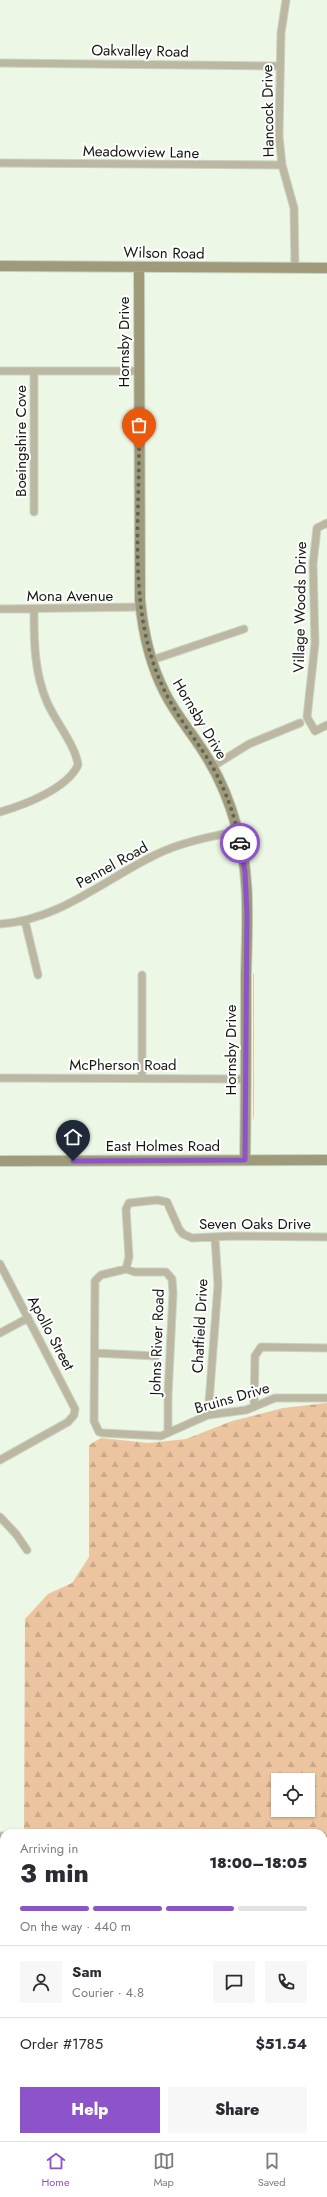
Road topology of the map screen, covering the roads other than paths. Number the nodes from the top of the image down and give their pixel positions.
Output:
1 (286, 0) edge
2 (0, 62) edge
3 (280, 66) junction
4 (0, 164) edge
5 (282, 165) junction
6 (0, 266) edge
7 (139, 268) junction
8 (295, 268) junction
9 (327, 268) edge
10 (0, 371) edge
11 (34, 371) junction
12 (139, 371) junction
13 (34, 512) dead end
14 (327, 524) edge
15 (141, 607) junction
16 (0, 608) edge
17 (34, 608) junction
18 (244, 629) dead end
19 (152, 660) junction
20 (300, 723) dead end
21 (327, 725) edge
22 (212, 767) junction
23 (0, 812) edge
24 (238, 830) junction
25 (25, 920) junction
26 (0, 924) edge
27 (38, 975) dead end
28 (142, 975) dead end
29 (0, 1078) edge
30 (142, 1078) junction
31 (246, 1079) junction
32 (245, 1160) junction
33 (327, 1160) edge
34 (0, 1161) edge
35 (327, 1237) edge
36 (215, 1238) junction
37 (0, 1264) edge
38 (126, 1269) junction
39 (28, 1318) junction
40 (0, 1333) edge
41 (327, 1348) edge
42 (95, 1353) junction
43 (156, 1356) dead end
44 (327, 1398) edge
45 (254, 1407) junction
46 (208, 1415) junction
47 (99, 1432) joint
48 (168, 1433) junction
49 (0, 1460) edge
50 (0, 1517) edge
51 (27, 1550) dead end

1 - 3 street, Hancock Drive
2 - 3 street, Oakvalley Road
3 - 5 street, Hancock Drive
4 - 5 street, Meadowview Lane
5 - 8 street, Hancock Drive
6 - 7 street, Wilson Road
7 - 8 street, Wilson Road
7 - 12 street, Hornsby Drive
8 - 9 street, Wilson Road
10 - 11 street
11 - 12 street
11 - 13 street, Boeingshire Cove
12 - 15 street, Hornsby Drive
14 - 21 street, Village Woods Drive
15 - 17 street, Mona Avenue
15 - 19 street, Hornsby Drive
16 - 17 street, Mona Avenue
17 - 23 street
18 - 19 street
19 - 22 street, Hornsby Drive
20 - 22 street
22 - 24 street, Hornsby Drive
24 - 25 street, Pennel Road
24 - 31 street, Hornsby Drive
25 - 26 street, Pennel Road
25 - 27 street
28 - 30 street
29 - 30 street, McPherson Road
30 - 31 street, McPherson Road
31 - 32 street, Hornsby Drive
32 - 33 street, East Holmes Road
32 - 34 street, East Holmes Road
35 - 36 street, Seven Oaks Drive
36 - 38 street, Seven Oaks Drive
36 - 46 street, Chatfield Drive
37 - 39 street, Apollo Street
38 - 42 street, Johns River Road
38 - 48 street, Johns River Road
39 - 40 street
39 - 49 street, Apollo Street
41 - 45 street
42 - 43 street
42 - 47 street, Johns River Road
44 - 45 street, Bruins Drive
45 - 46 street, Bruins Drive
46 - 48 street, Bruins Drive
47 - 48 street, Bruins Drive
50 - 51 street

